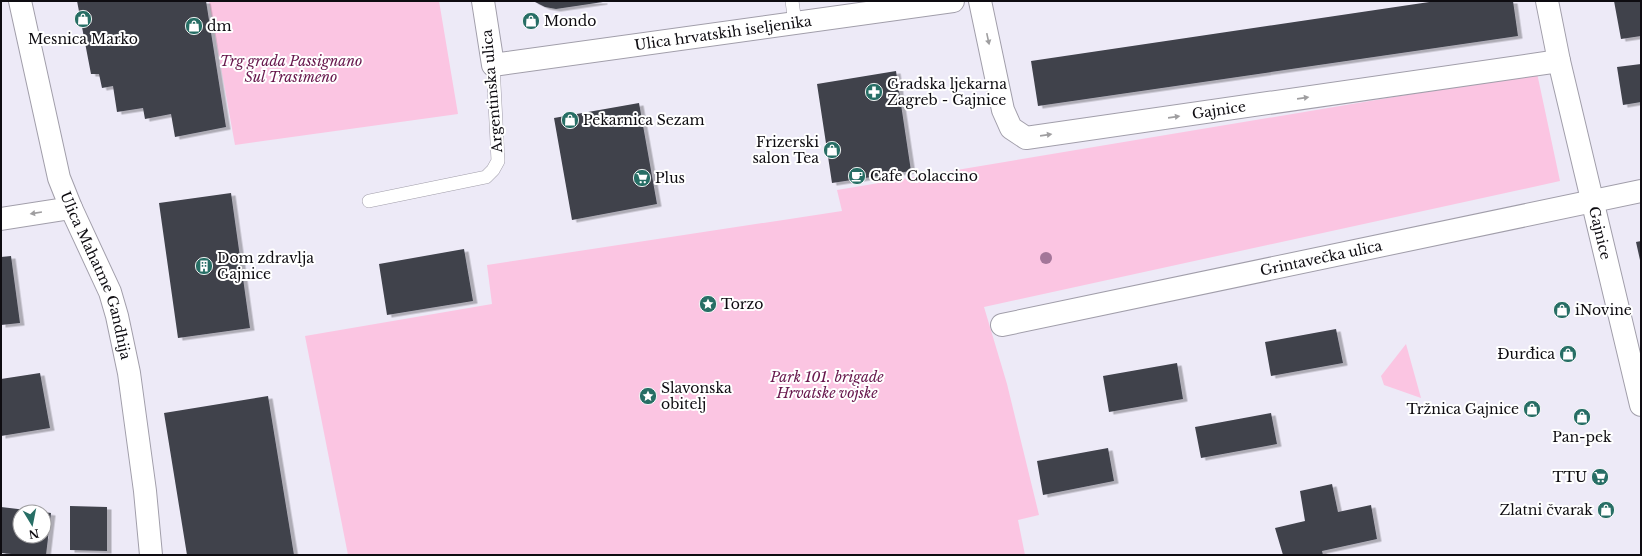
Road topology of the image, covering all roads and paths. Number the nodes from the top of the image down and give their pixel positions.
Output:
1 (20, 1) edge
2 (483, 1) edge
3 (792, 1) edge
4 (953, 1) edge
5 (980, 1) edge
6 (1547, 1) edge
7 (795, 23) junction
8 (1559, 60) junction
9 (493, 65) junction
10 (1641, 191) edge
11 (369, 201) dead end
12 (1593, 202) junction
13 (71, 208) junction
14 (1, 219) edge
15 (1002, 325) dead end
16 (1641, 405) edge
17 (151, 555) edge

1 - 13 street, Ulica Mahatme Gandhija
2 - 9 street, Argentinska ulica
3 - 7 lane
4 - 7 street, Ulica hrvatskih iseljenika
5 -> 8 street, Gajnice
6 - 8 street, Gajnice
7 - 9 street, Ulica hrvatskih iseljenika
8 - 12 street, Gajnice
9 - 11 lane, Argentinska ulica
10 - 12 street, Grintavečka ulica
12 - 15 street, Grintavečka ulica
12 - 16 street, Gajnice
13 -> 14 street
13 - 17 street, Ulica Mahatme Gandhija

